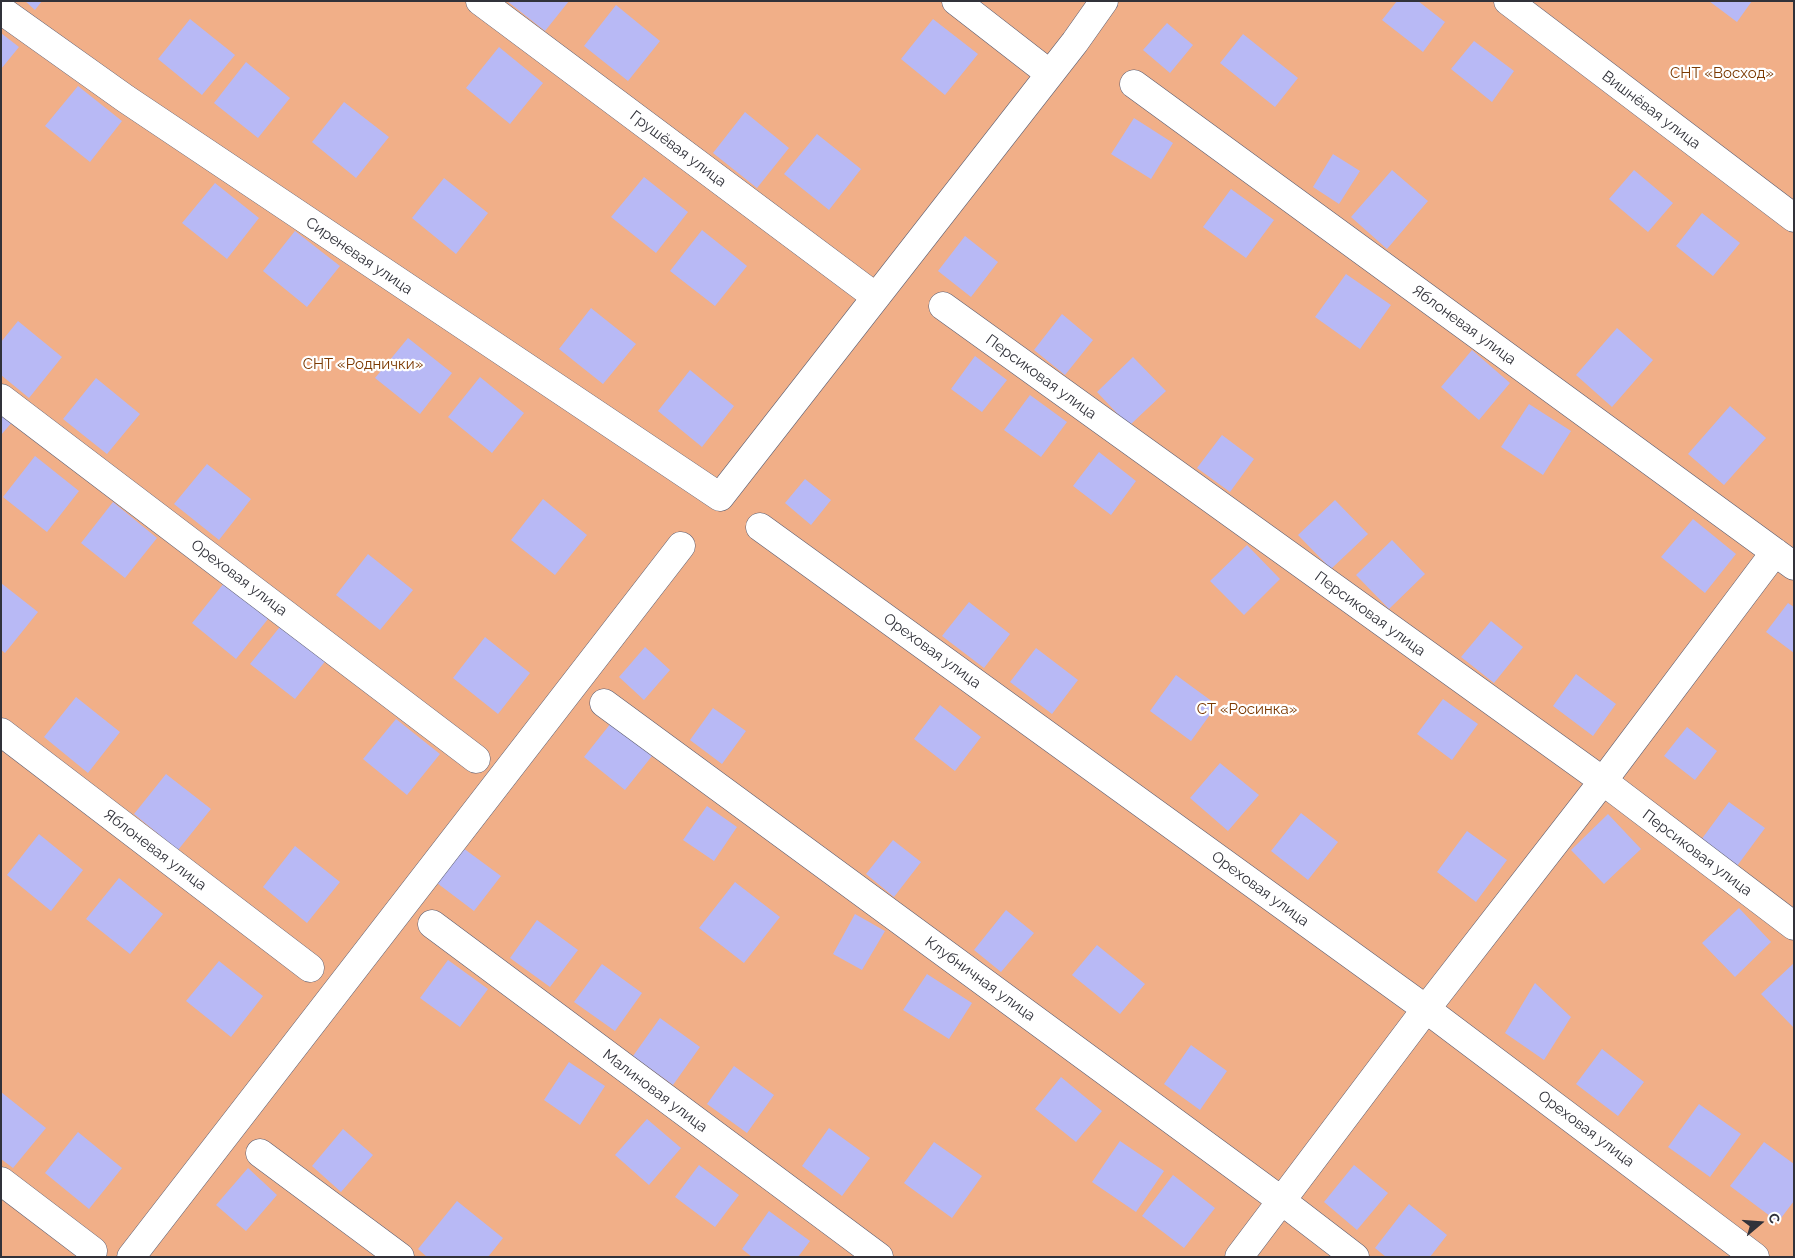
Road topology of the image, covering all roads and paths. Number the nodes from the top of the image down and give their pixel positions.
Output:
1 (480, 1) edge
2 (956, 1) edge
3 (1104, 1) edge
4 (1508, 1) edge
5 (1, 10) edge
6 (1050, 74) junction
7 (1134, 84) dead end
8 (1794, 218) edge
9 (876, 297) junction
10 (943, 306) dead end
11 (1, 398) edge
12 (760, 527) dead end
13 (681, 546) dead end
14 (1784, 559) edge
15 (604, 703) dead end
16 (1, 732) edge
17 (476, 759) dead end
18 (1602, 781) junction
19 (432, 924) dead end
20 (1794, 926) edge
21 (310, 968) dead end
22 (1426, 1009) junction
23 (260, 1152) dead end
24 (1, 1181) edge
25 (1282, 1201) junction
26 (93, 1251) dead end
27 (131, 1257) edge
28 (400, 1257) edge
29 (879, 1257) edge
30 (1239, 1257) edge
31 (1355, 1257) edge
32 (1755, 1257) edge

1 - 9 street, Грушёвая улица
2 - 6 street
3 - 6 street
4 - 8 street, Вишнёвая улица
5 - 9 street, Сиреневая улица
6 - 9 street
7 - 14 street, Яблоневая улица
10 - 18 street, Персиковая улица
11 - 17 street, Ореховая улица
12 - 22 street, Ореховая улица
13 - 27 street
14 - 18 street
15 - 25 street, Клубничная улица
16 - 21 street, Яблоневая улица
18 - 20 street, Персиковая улица
18 - 22 street
19 - 29 street, Малиновая улица
22 - 25 street
22 - 32 street, Ореховая улица
23 - 28 street
24 - 26 street
25 - 30 street
25 - 31 street, Клубничная улица

